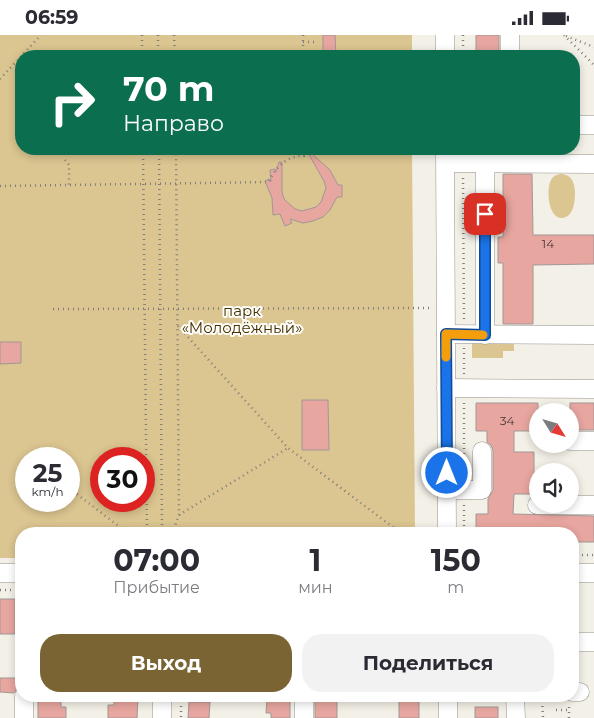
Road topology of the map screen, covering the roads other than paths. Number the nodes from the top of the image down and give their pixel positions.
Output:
1 (445, 35) edge
2 (510, 35) edge
3 (445, 50) edge
4 (510, 50) edge
5 (580, 125) edge
6 (594, 125) edge
7 (445, 156) edge
8 (485, 164) junction
9 (594, 165) edge
10 (446, 334) junction
11 (485, 335) junction
12 (594, 335) edge
13 (446, 388) junction
14 (594, 389) edge
15 (579, 441) edge
16 (594, 441) edge
17 (482, 451) dead end
18 (447, 490) junction
19 (579, 505) edge
20 (594, 505) edge
21 (447, 527) edge
22 (0, 573) edge
23 (15, 573) edge
24 (579, 573) edge
25 (594, 573) edge
26 (579, 642) edge
27 (594, 642) edge
28 (24, 702) edge
29 (162, 702) edge
30 (304, 702) edge
31 (448, 702) edge
32 (515, 702) edge
33 (24, 718) edge
34 (162, 718) edge
35 (304, 718) edge
36 (448, 718) edge
37 (516, 718) edge

1 - 3 street
2 - 4 street
5 - 6 street
7 - 8 street
7 - 10 street
8 - 9 street
8 - 11 street
10 - 11 street
10 - 13 street
11 - 12 street
13 - 14 street
13 - 18 street
15 - 16 street
17 - 18 street
18 - 21 street
19 - 20 street
22 - 23 street
24 - 25 street
26 - 27 street
28 - 33 street
29 - 34 street
30 - 35 street
31 - 36 street
32 - 37 street

